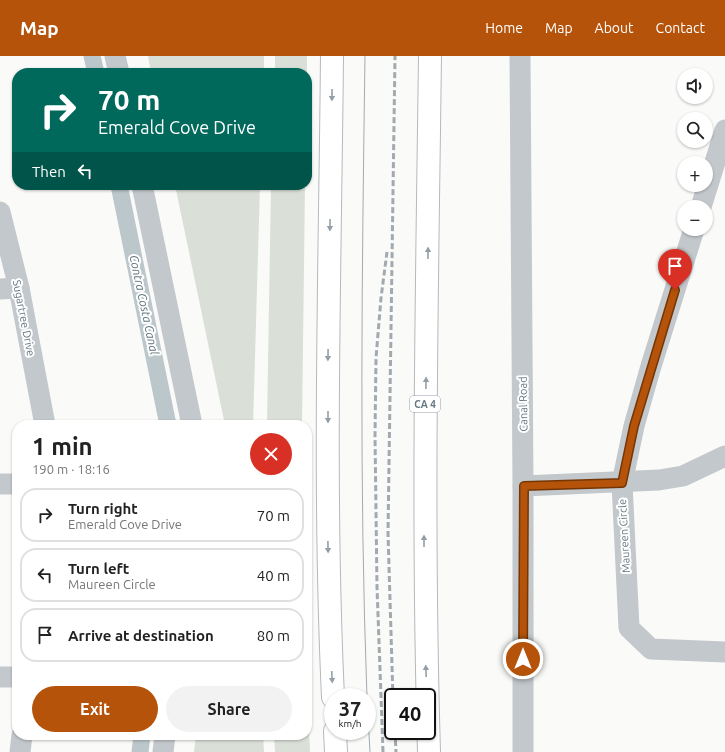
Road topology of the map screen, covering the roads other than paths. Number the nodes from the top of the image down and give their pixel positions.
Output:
1 (116, 56) edge
2 (332, 56) edge
3 (430, 56) edge
4 (520, 56) edge
5 (118, 68) edge
6 (725, 130) edge
7 (143, 190) edge
8 (703, 200) edge
9 (0, 212) edge
10 (692, 236) edge
11 (10, 288) edge
12 (44, 420) edge
13 (191, 420) edge
14 (725, 456) edge
15 (622, 483) junction
16 (0, 484) edge
17 (12, 484) edge
18 (524, 486) junction
19 (725, 652) edge
20 (0, 677) edge
21 (12, 677) edge
22 (333, 688) edge
23 (21, 740) edge
24 (164, 740) edge
25 (335, 740) edge
26 (20, 752) edge
27 (163, 752) edge
28 (336, 752) edge
29 (429, 752) edge
30 (523, 752) edge

1 - 5 street
2 -> 22 highway
29 -> 3 highway, CA 4
4 - 18 street, Canal Road
6 - 8 street
7 - 13 street
9 - 11 street, Sugartree Drive
10 - 15 street, Maureen Circle
11 - 12 street, Sugartree Drive
14 - 15 street
15 - 18 street
15 - 19 street, Maureen Circle
16 - 17 street
18 - 30 street, Canal Road
20 - 21 street
23 - 26 street
24 - 27 street
25 - 28 highway

